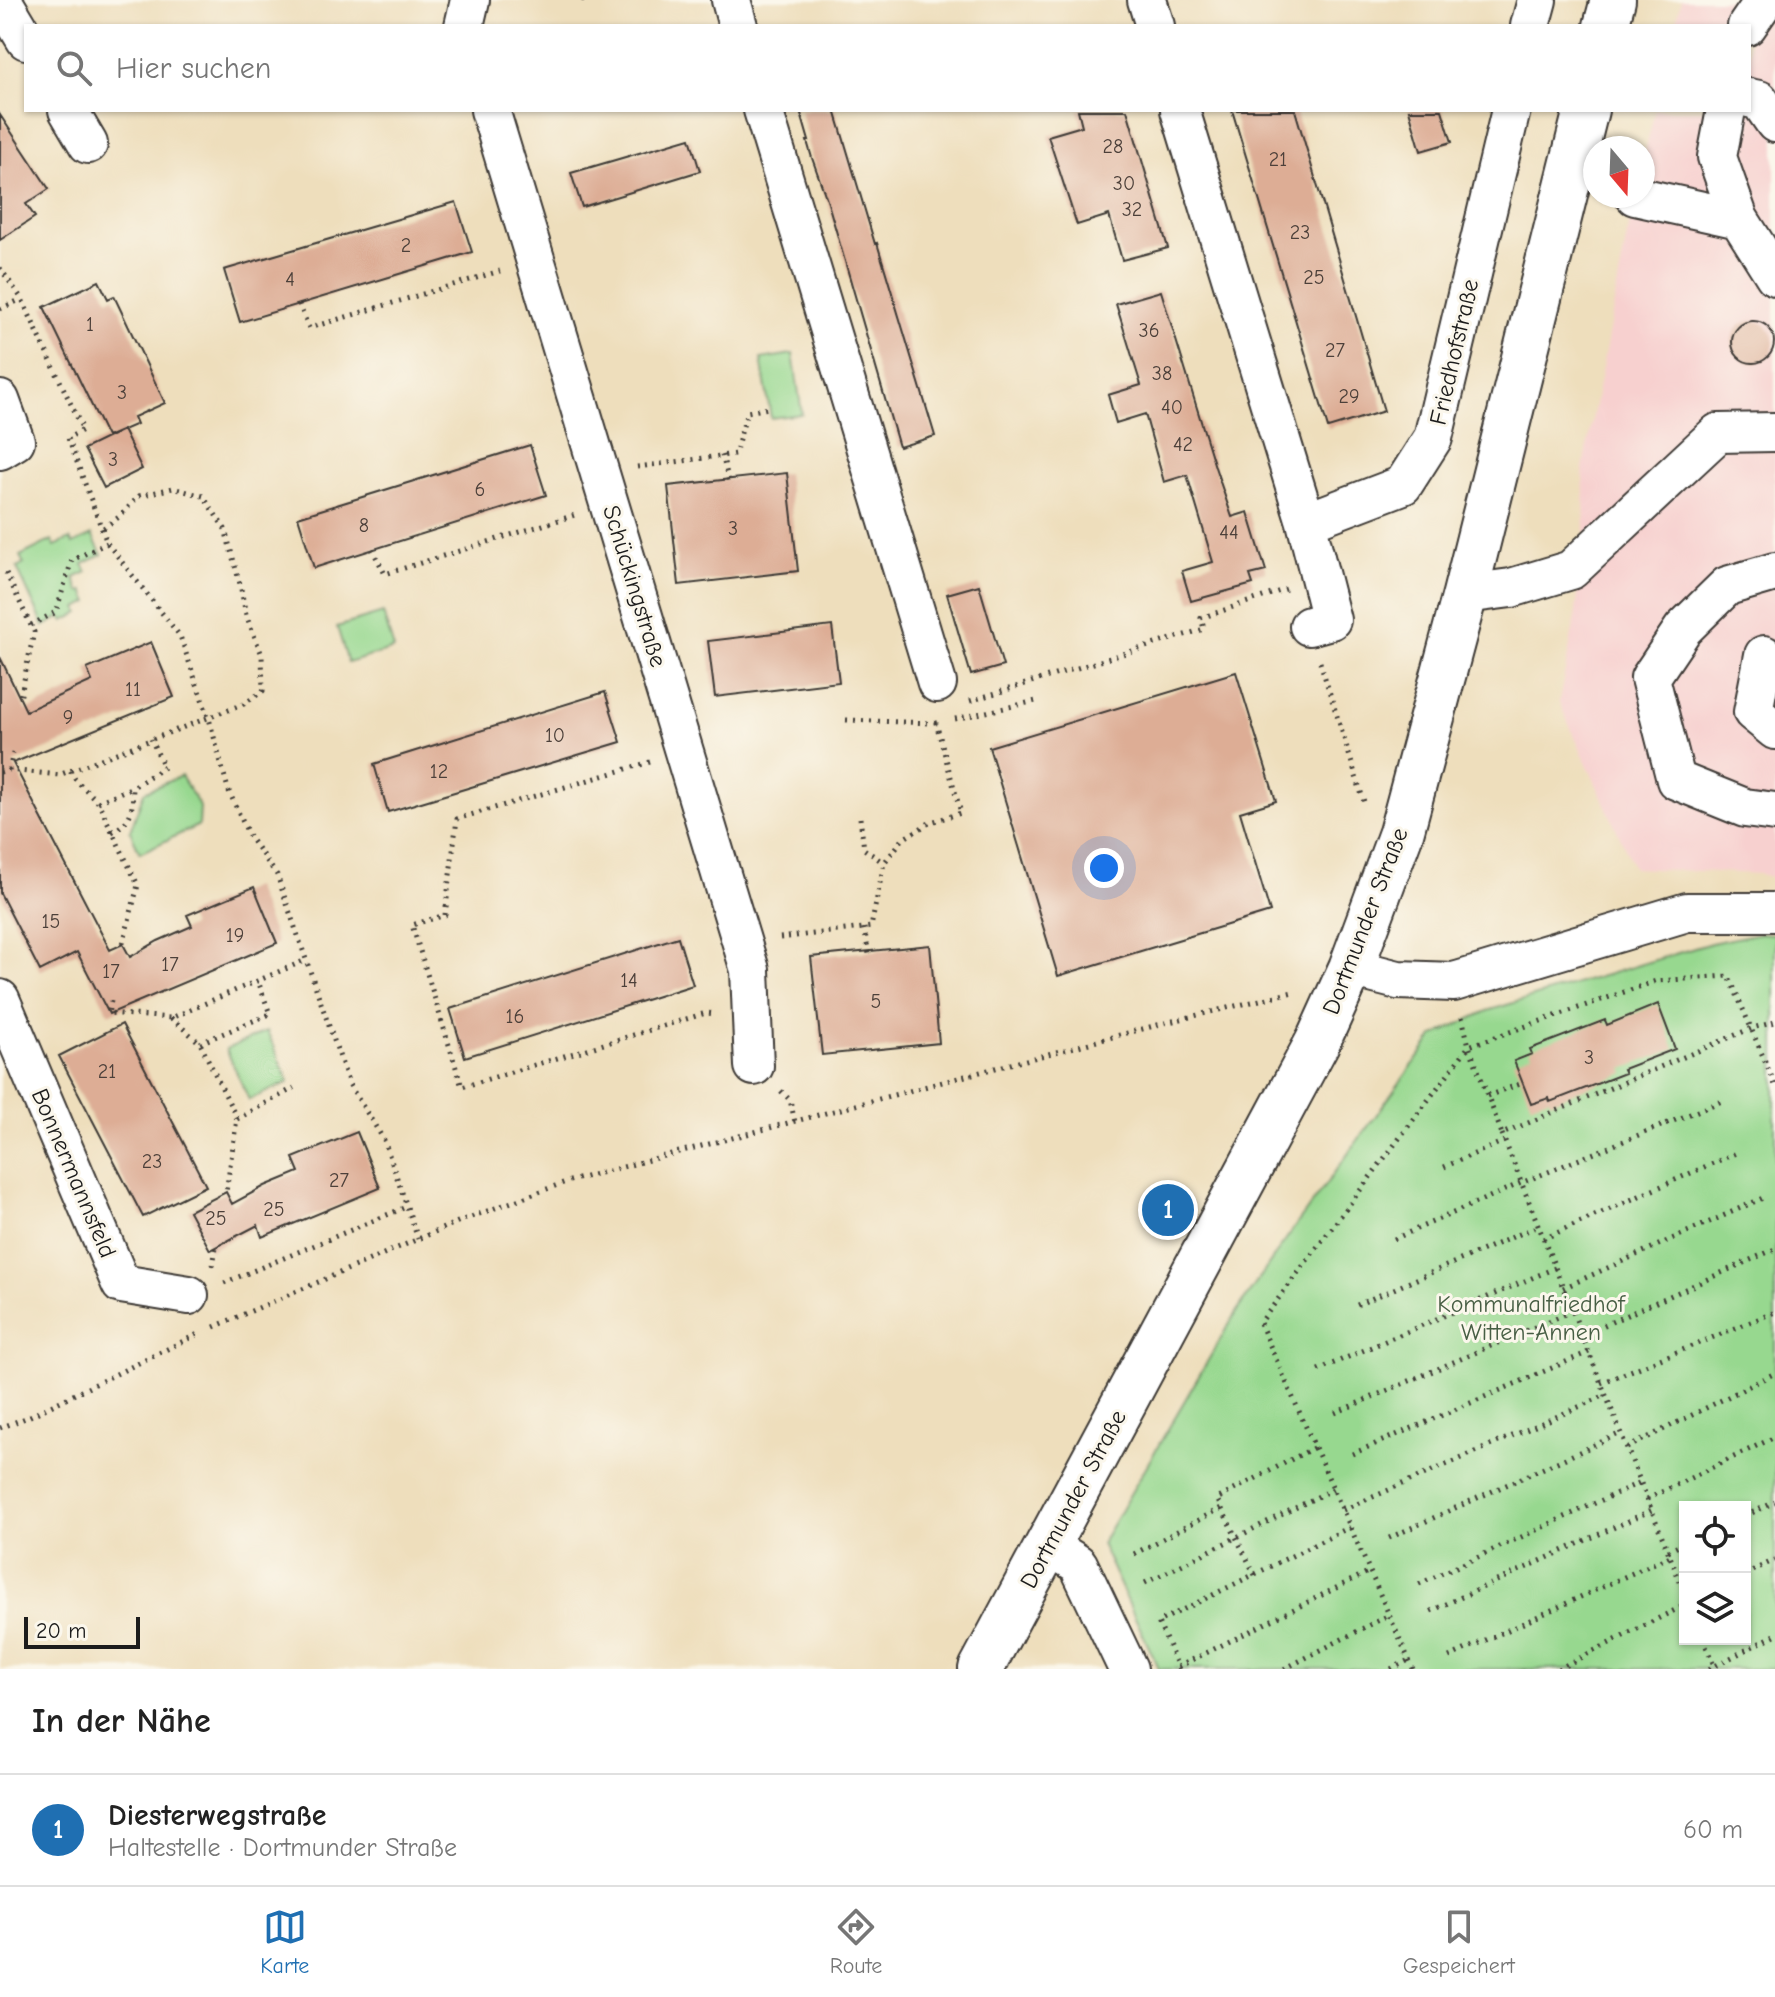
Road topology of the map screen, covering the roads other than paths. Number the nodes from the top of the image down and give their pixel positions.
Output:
1 (2, 0) edge
2 (470, 0) edge
3 (731, 0) edge
4 (1147, 0) edge
5 (1537, 0) edge
6 (1613, 0) edge
7 (1765, 0) edge
8 (464, 24) edge
9 (737, 24) edge
10 (1154, 24) edge
11 (1531, 24) edge
12 (1607, 24) edge
13 (1748, 24) edge
14 (24, 37) edge
15 (1751, 98) edge
16 (69, 112) edge
17 (491, 112) edge
18 (764, 112) edge
19 (1181, 112) edge
20 (1511, 112) edge
21 (1586, 112) edge
22 (1726, 112) edge
23 (1775, 123) edge
24 (88, 144) dead end
25 (1582, 183) edge
26 (1655, 200) edge
27 (1739, 219) junction
28 (1775, 276) edge
29 (0, 400) edge
30 (1775, 432) edge
31 (0, 450) edge
32 (1306, 522) junction
33 (1775, 572) edge
34 (1465, 594) junction
35 (1309, 626) road end
36 (1764, 655) dead end
37 (937, 683) road end
38 (1775, 730) edge
39 (1775, 812) edge
40 (1775, 912) edge
41 (1351, 968) junction
42 (0, 999) edge
43 (754, 1066) dead end
44 (189, 1295) road end
45 (1048, 1545) junction
46 (981, 1669) edge
47 (1128, 1669) edge

1 - 14 street
2 - 8 street
3 - 9 street
4 - 10 street
5 - 11 street
6 - 12 main road
7 - 13 street
15 - 23 street
16 - 24 street
17 - 43 street, Schückingstraße
18 - 37 street
19 - 32 street
20 - 32 street, Friedhofstraße
21 - 25 main road, Dortmunder Straße
22 - 27 street
25 - 34 main road, Dortmunder Straße
26 - 27 street
27 - 28 street
29 - 31 street
30 - 34 street
32 - 35 street
33 - 39 street
34 - 41 main road, Dortmunder Straße
36 - 38 street
40 - 41 street
41 - 45 main road, Dortmunder Straße
42 - 44 street, Bonnermannsfeld
45 - 46 main road, Dortmunder Straße
45 - 47 street

